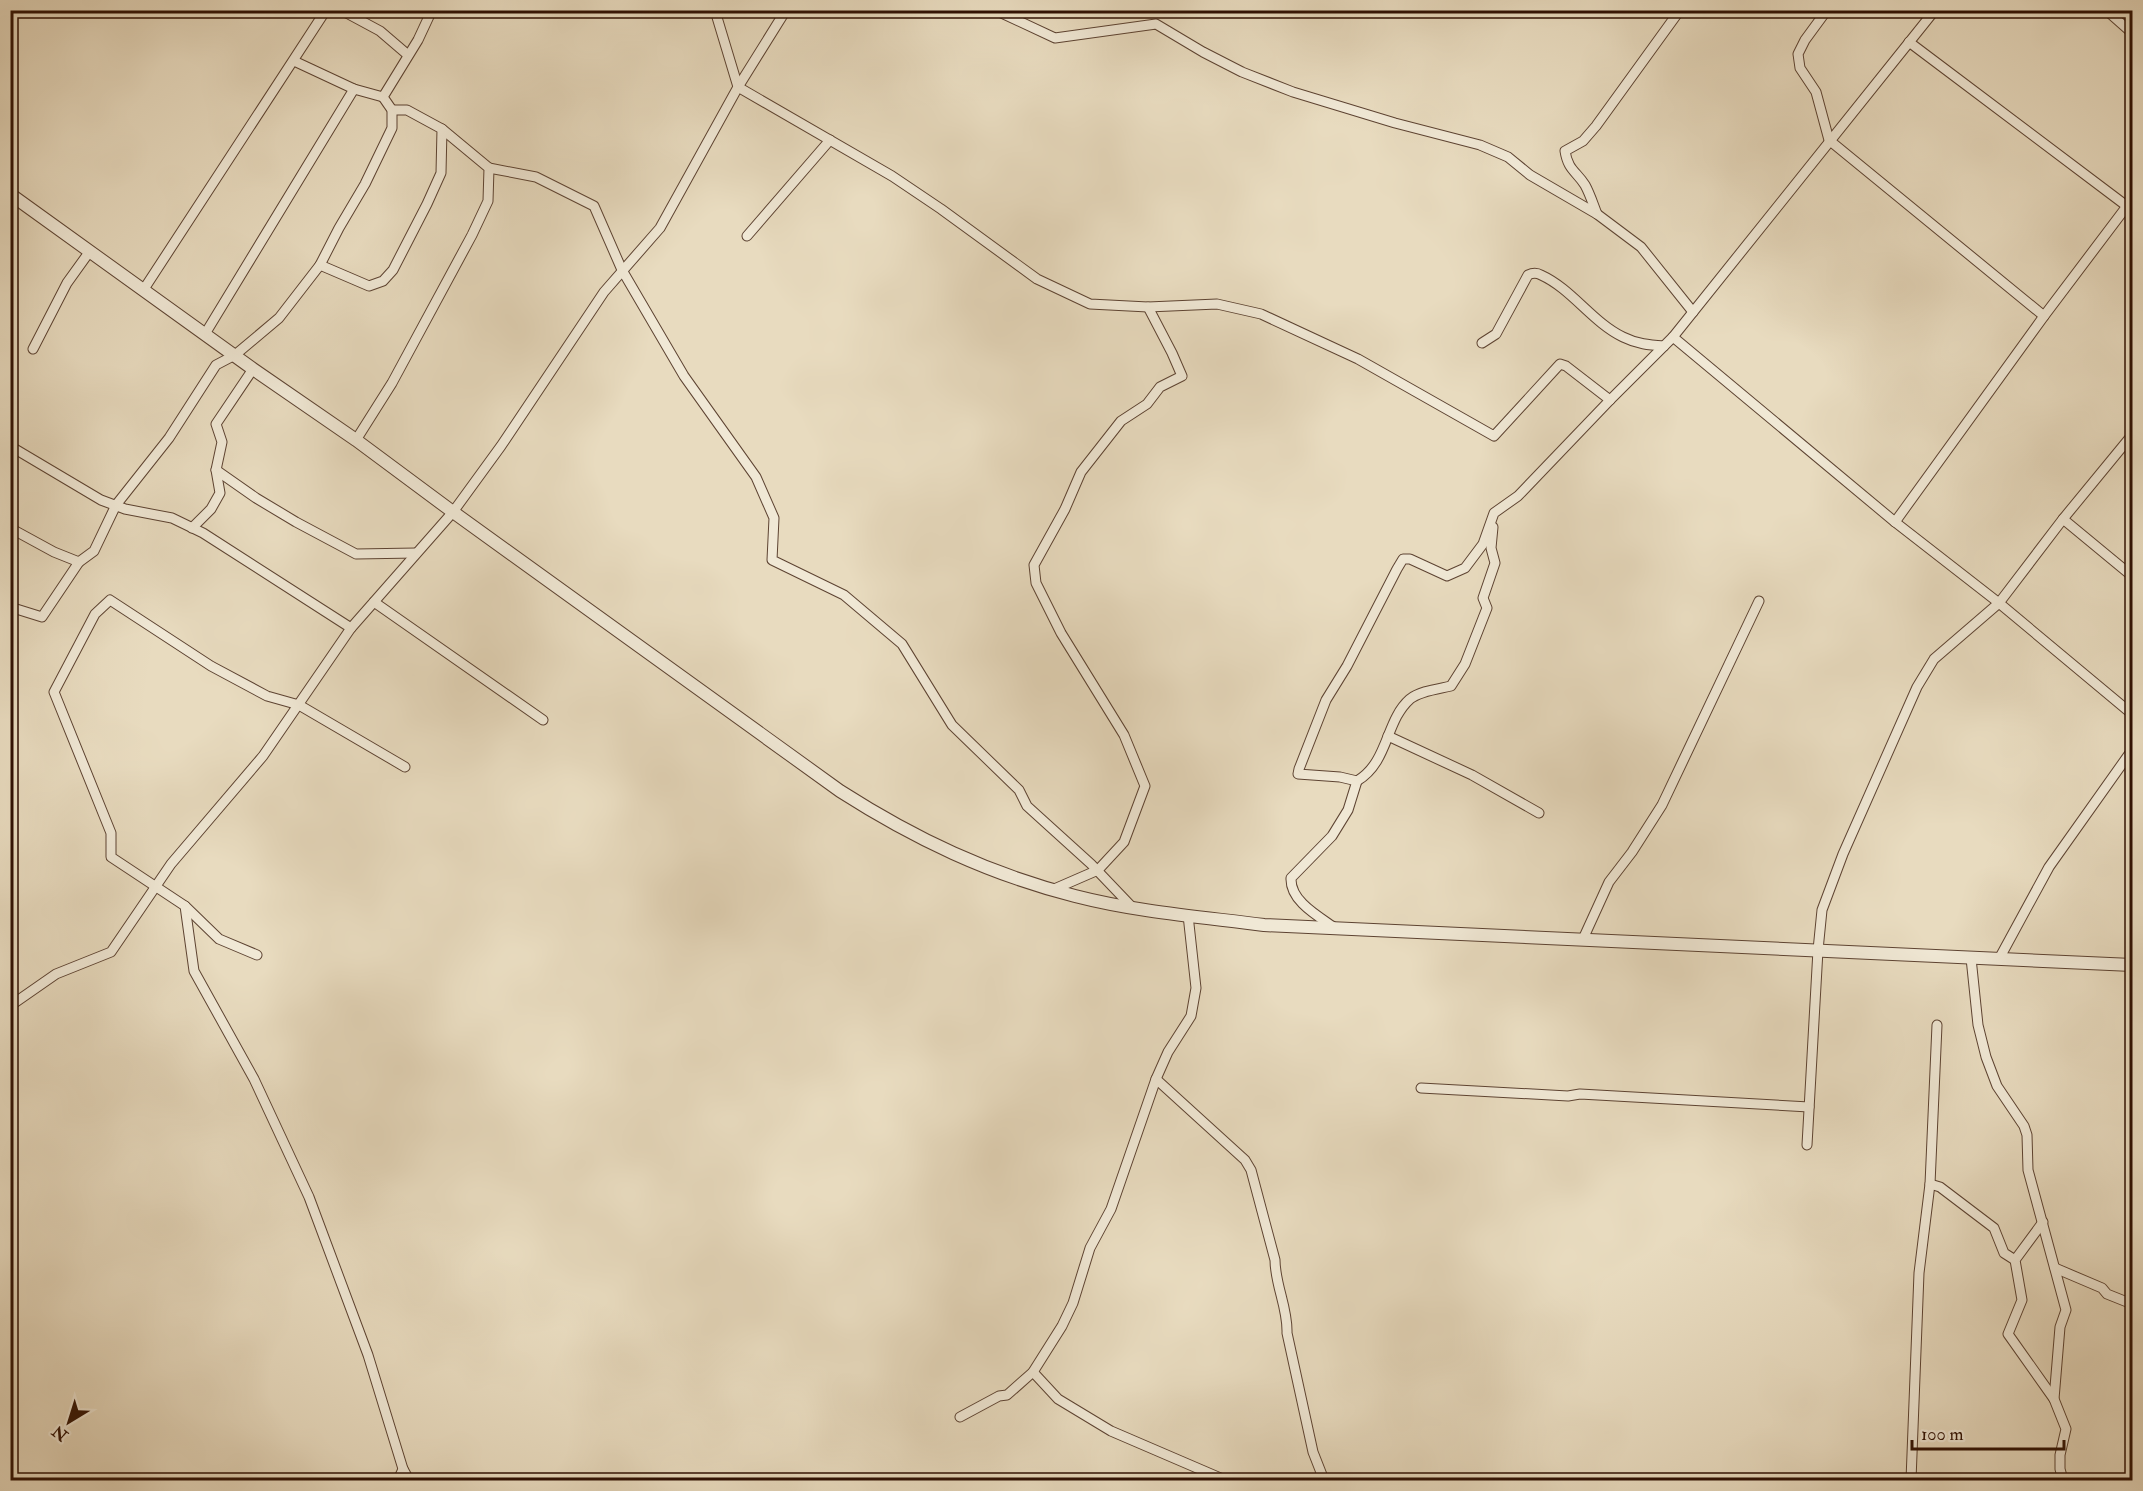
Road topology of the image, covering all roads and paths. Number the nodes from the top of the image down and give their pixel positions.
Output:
1 (326, 10) edge
2 (341, 10) edge
3 (432, 10) edge
4 (709, 10) edge
5 (786, 10) edge
6 (995, 10) edge
7 (1680, 10) edge
8 (1827, 10) edge
9 (1935, 10) edge
10 (2106, 10) edge
11 (2133, 33) edge
12 (1909, 42) junction
13 (408, 55) junction
14 (294, 61) junction
15 (738, 87) junction
16 (354, 89) junction
17 (383, 97) junction
18 (392, 110) junction
19 (442, 129) junction
20 (830, 140) junction
21 (1829, 140) junction
22 (489, 168) junction
23 (10, 194) edge
24 (2131, 207) edge
25 (1598, 214) junction
26 (747, 236) dead end
27 (90, 251) junction
28 (320, 265) junction
29 (622, 270) junction
30 (144, 289) junction
31 (1148, 307) junction
32 (1693, 312) junction
33 (2044, 316) junction
34 (205, 334) junction
35 (1673, 337) junction
36 (1482, 343) dead end
37 (1664, 346) junction
38 (33, 349) dead end
39 (235, 355) junction
40 (253, 369) junction
41 (1610, 400) junction
42 (2133, 435) edge
43 (356, 440) junction
44 (10, 446) edge
45 (216, 470) junction
46 (116, 505) junction
47 (453, 512) junction
48 (1494, 513) junction
49 (2063, 519) junction
50 (1895, 522) junction
51 (10, 528) edge
52 (192, 528) junction
53 (416, 553) junction
54 (79, 562) junction
55 (2133, 576) edge
56 (1759, 601) dead end
57 (374, 602) junction
58 (1999, 603) junction
59 (10, 607) edge
60 (351, 628) junction
61 (298, 705) junction
62 (2133, 714) edge
63 (543, 720) dead end
64 (1388, 736) junction
65 (2133, 750) edge
66 (405, 766) dead end
67 (1357, 781) junction
68 (1539, 813) dead end
69 (1098, 870) junction
70 (155, 887) junction
71 (1052, 890) junction
72 (185, 906) junction
73 (1132, 908) junction
74 (1188, 915) junction
75 (1335, 928) junction
76 (1583, 939) junction
77 (1818, 950) junction
78 (258, 955) dead end
79 (1971, 958) junction
80 (2000, 959) junction
81 (2133, 965) edge
82 (10, 1006) edge
83 (1937, 1025) dead end
84 (1156, 1079) junction
85 (1421, 1088) dead end
86 (1809, 1107) junction
87 (1807, 1145) dead end
88 (1930, 1184) junction
89 (2043, 1222) junction
90 (2015, 1260) junction
91 (2055, 1268) junction
92 (2133, 1305) edge
93 (1033, 1372) junction
94 (2054, 1399) junction
95 (960, 1417) dead end
96 (404, 1469) junction
97 (398, 1480) edge
98 (409, 1480) edge
99 (1225, 1480) edge
100 (1324, 1480) edge
101 (1911, 1480) edge
102 (2063, 1480) edge

1 - 14 street
2 - 13 street
3 - 13 street
4 - 15 street
5 - 15 street
6 - 25 street
7 - 25 street
8 - 21 street
9 - 12 street
10 - 11 street
12 - 21 street
12 - 24 street
13 - 17 street
14 - 16 street
14 - 30 street
15 - 20 street
15 - 29 street
16 - 17 street
16 - 34 street
17 - 18 street
18 - 19 street
18 - 28 street
19 - 22 street
19 - 28 street
20 - 26 street
20 - 31 street
21 - 32 street
21 - 33 street
22 - 29 street
22 - 43 street
23 - 27 street
24 - 33 street
25 - 32 street
27 - 30 street
27 - 38 street
28 - 39 street
29 - 47 street
29 - 69 street
30 - 34 street
31 - 41 street
31 - 69 street
32 - 35 street
33 - 50 street
34 - 39 street
35 - 37 street
35 - 50 street
36 - 37 street
37 - 41 street
39 - 40 street
39 - 46 street
40 - 43 street
40 - 45 street
41 - 48 street
42 - 49 street
43 - 47 street
44 - 46 street
45 - 52 street
45 - 53 street
46 - 52 street
46 - 54 street
47 - 53 street
47 - 71 street
48 - 64 street
48 - 67 street
49 - 55 street
49 - 58 street
50 - 58 street
51 - 54 street
52 - 60 street
53 - 57 street
54 - 59 street
56 - 76 street
57 - 60 street
57 - 63 street
58 - 62 street
58 - 77 street
60 - 61 street
61 - 66 street
61 - 70 street
61 - 70 street
64 - 67 street
64 - 68 street
65 - 80 street
67 - 75 street
69 - 71 street
69 - 73 street
70 - 72 street
70 - 82 street
71 - 73 street
72 - 78 street
72 - 96 street
73 - 74 street
74 - 75 street
74 - 84 street
75 - 76 street
76 - 77 street
77 - 79 street
77 - 86 street
79 - 80 street
79 - 89 street
80 - 81 street
83 - 88 street
84 - 93 street
84 - 100 street
85 - 86 street
86 - 87 street
88 - 90 street
88 - 101 street
89 - 90 street
89 - 91 street
90 - 94 street
91 - 92 street
91 - 94 street
93 - 95 street
93 - 99 street
94 - 102 street
96 - 97 street
96 - 98 street

